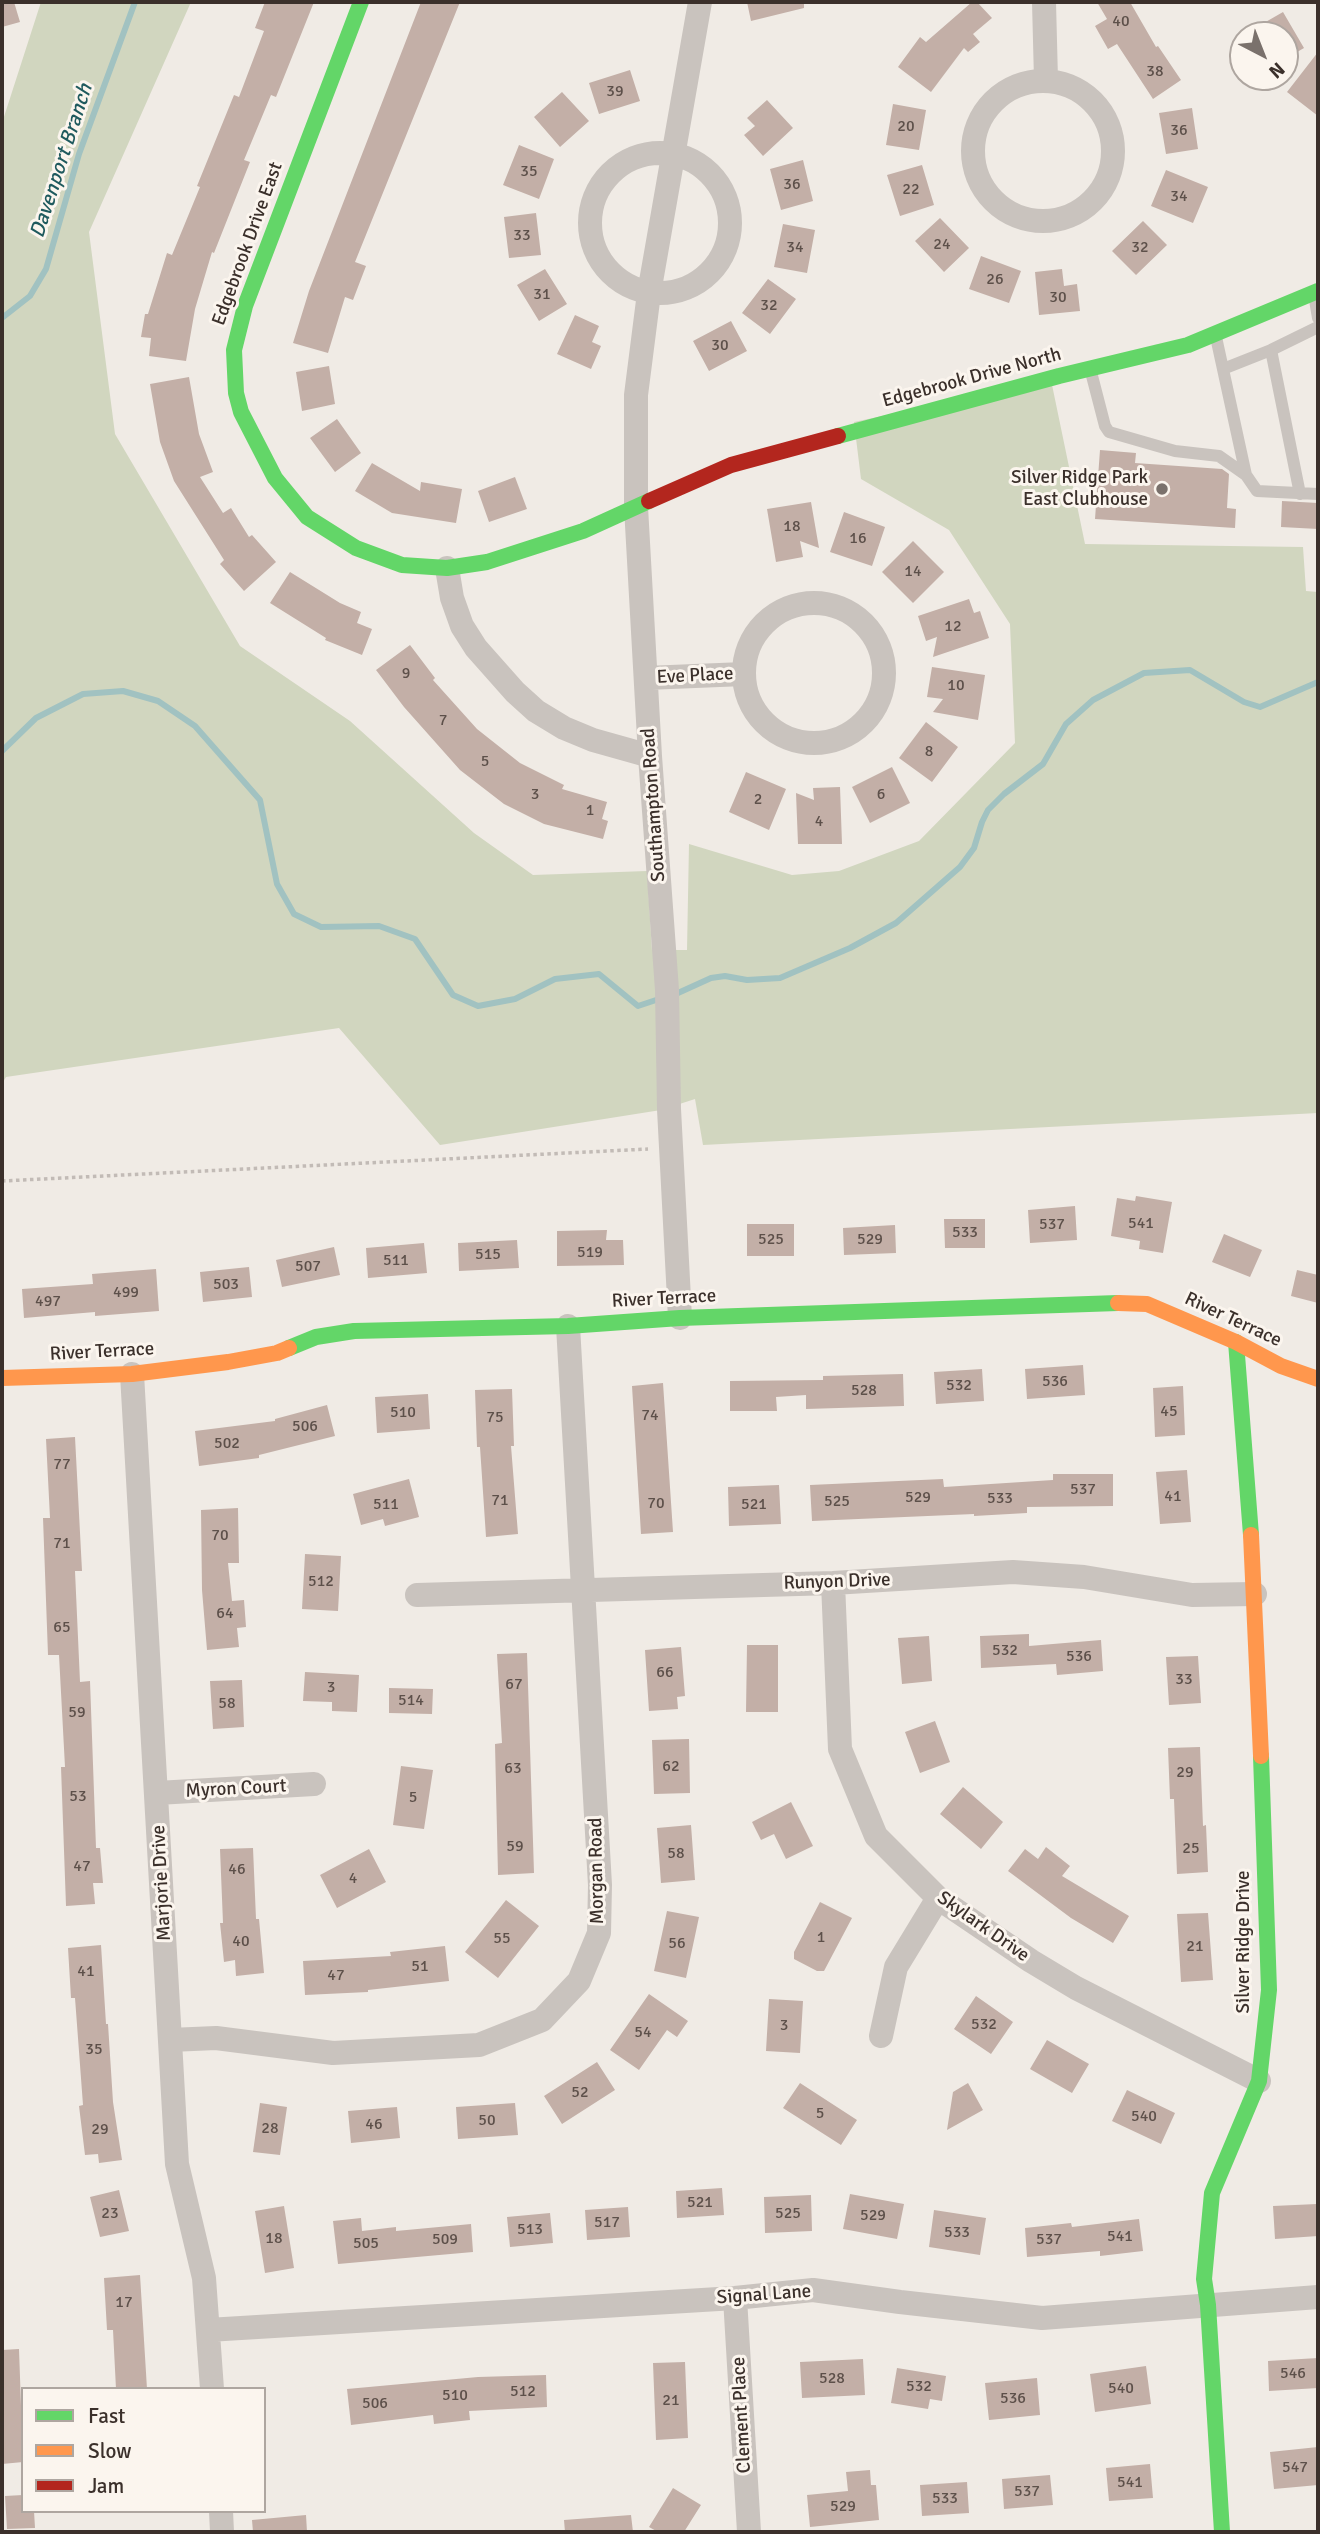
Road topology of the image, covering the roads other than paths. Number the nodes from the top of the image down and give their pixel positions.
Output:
1 (361, 2) edge
2 (700, 2) edge
3 (1044, 2) edge
4 (1046, 80) junction
5 (673, 154) junction
6 (1316, 292) edge
7 (649, 293) junction
8 (1318, 318) edge
9 (1318, 327) edge
10 (1216, 334) junction
11 (1271, 350) junction
12 (1090, 369) junction
13 (1223, 369) junction
14 (1246, 475) junction
15 (1300, 494) junction
16 (1318, 494) edge
17 (636, 507) junction
18 (446, 568) junction
19 (744, 674) junction
20 (646, 678) junction
21 (650, 756) junction
22 (680, 1318) junction
23 (568, 1326) junction
24 (1236, 1342) junction
25 (132, 1374) junction
26 (2, 1378) edge
27 (1318, 1378) edge
28 (833, 1583) junction
29 (584, 1591) junction
30 (1255, 1594) junction
31 (417, 1595) dead end
32 (314, 1784) dead end
33 (158, 1793) junction
34 (938, 1898) junction
35 (881, 2036) dead end
36 (170, 2040) junction
37 (1259, 2081) junction
38 (1318, 2297) edge
39 (735, 2298) junction
40 (1208, 2305) junction
41 (208, 2330) junction
42 (212, 2387) edge
43 (221, 2513) edge
44 (222, 2532) edge
45 (749, 2532) edge
46 (1222, 2532) edge

1 - 18 street, Edgebrook Drive East
2 - 5 street, Southampton Road
3 - 4 street
4 - 4 street
5 - 7 street, Southampton Road
5 - 7 street
5 - 7 street
6 - 8 lane
6 - 10 street, Edgebrook Drive North
7 - 17 street, Southampton Road
9 - 11 lane
10 - 12 street, Edgebrook Drive North
10 - 13 lane
11 - 13 lane
11 - 15 lane
12 - 14 lane
12 - 17 street, Edgebrook Drive North
13 - 14 lane
14 - 15 lane
15 - 16 lane
17 - 18 street, Edgebrook Drive East
17 - 20 street, Southampton Road
18 - 21 street
19 - 19 street, Eve Place
19 - 20 street, Eve Place
20 - 21 street, Southampton Road
21 - 22 street, Southampton Road
22 - 23 street, River Terrace
22 - 24 street, River Terrace
23 - 25 street, River Terrace
23 - 29 street, Morgan Road
24 - 27 street, River Terrace
24 - 30 street, Silver Ridge Drive
25 - 26 street, River Terrace
25 - 33 street, Marjorie Drive
28 - 29 street, Runyon Drive
28 - 30 street, Runyon Drive
28 - 34 street, Skylark Drive
29 - 31 street, Runyon Drive
29 - 36 street, Morgan Road
30 - 37 street, Silver Ridge Drive
32 - 33 street, Myron Court
33 - 36 street, Marjorie Drive
34 - 35 street
34 - 37 street, Skylark Drive
36 - 41 street, Marjorie Drive
37 - 40 street, Silver Ridge Drive
38 - 40 street, Signal Lane
39 - 40 street, Signal Lane
39 - 41 street, Signal Lane
39 - 45 street, Clement Place
40 - 46 street, Silver Ridge Drive
41 - 42 street, Marjorie Drive
43 - 44 street

